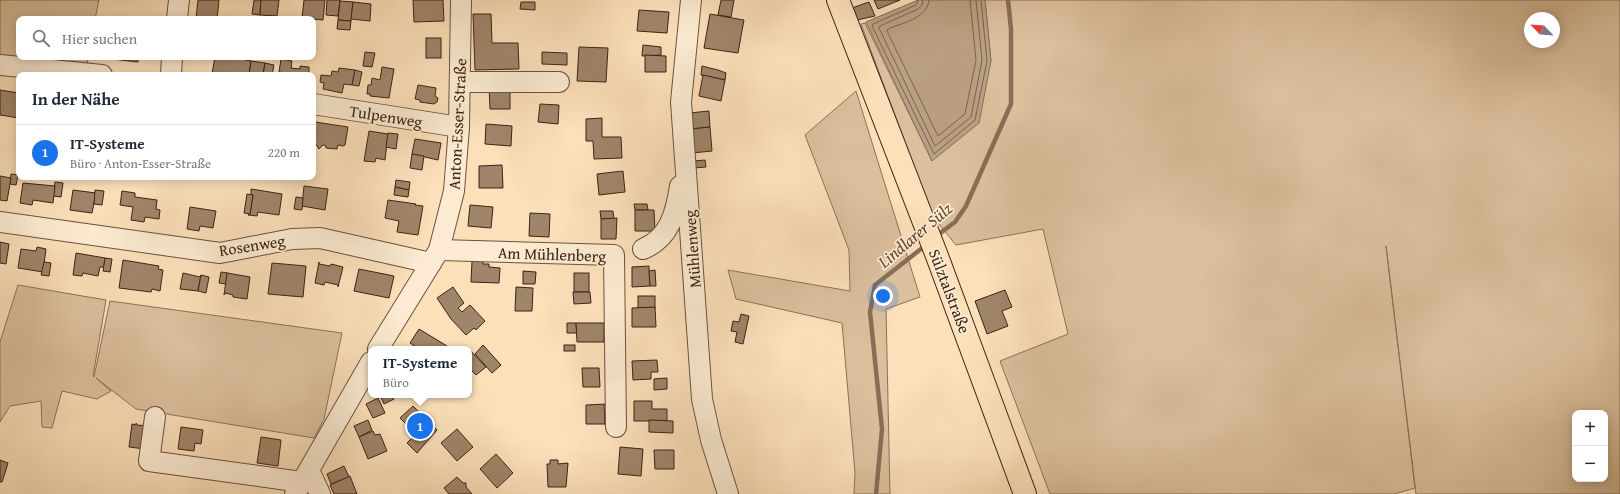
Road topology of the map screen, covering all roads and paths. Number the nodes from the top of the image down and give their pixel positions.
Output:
1 (179, 0) edge
2 (461, 0) edge
3 (691, 0) edge
4 (838, 0) edge
5 (176, 16) edge
6 (172, 60) edge
7 (0, 65) edge
8 (71, 72) edge
9 (171, 72) edge
10 (460, 82) junction
11 (559, 82) dead end
12 (316, 104) edge
13 (459, 127) junction
14 (686, 171) junction
15 (0, 222) edge
16 (643, 249) dead end
17 (435, 256) junction
18 (380, 346) edge
19 (368, 367) edge
20 (155, 417) dead end
21 (616, 428) dead end
22 (302, 482) edge
23 (320, 494) edge
24 (728, 494) edge
25 (1026, 494) edge

1 - 5 street
2 - 10 street, Anton-Esser-Straße
3 - 14 street, Mühlenweg
4 - 25 main road, Sülztalstraße
6 - 9 street
7 - 8 street
10 - 11 street
10 - 13 street, Anton-Esser-Straße
12 - 13 street, Tulpenweg
13 - 17 street, Anton-Esser-Straße
14 - 16 street
14 - 24 street, Mühlenweg
15 - 17 street, Rosenweg
17 - 18 street, Anton-Esser-Straße
17 - 21 street, Am Mühlenberg
19 - 22 street
20 - 22 street
22 - 23 street

